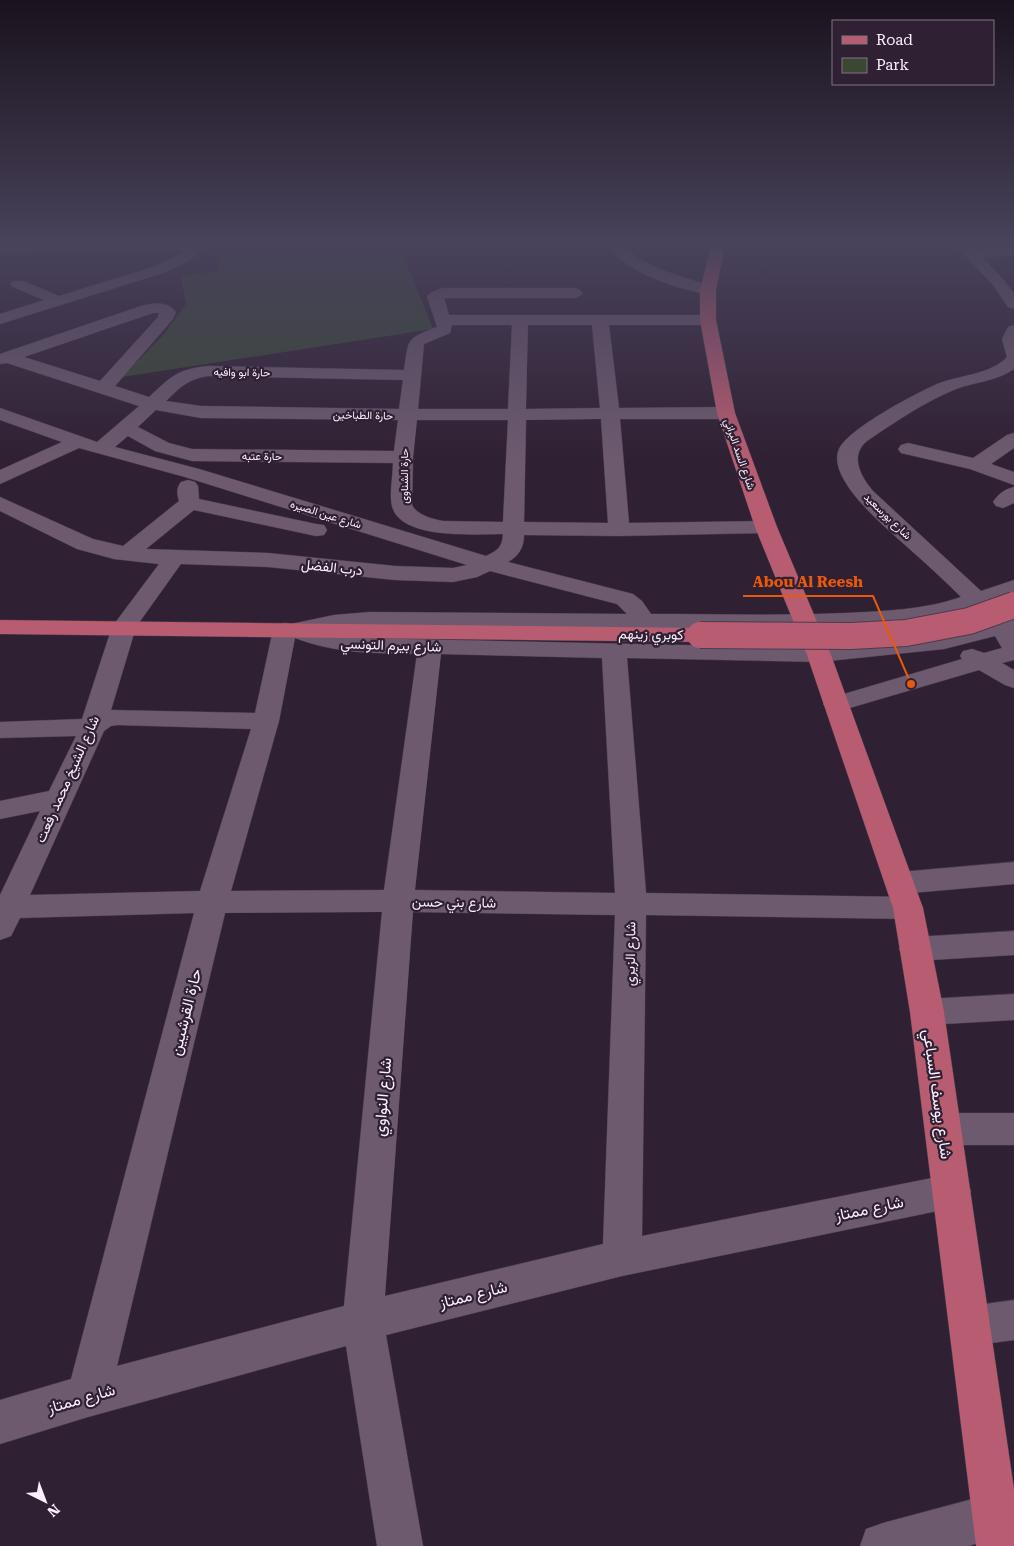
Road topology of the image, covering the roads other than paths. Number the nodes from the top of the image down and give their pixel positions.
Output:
1 (13, 315) edge
2 (129, 315) edge
3 (167, 315) edge
4 (442, 315) edge
5 (468, 315) edge
6 (708, 315) edge
7 (0, 319) edge
8 (444, 320) junction
9 (467, 320) junction
10 (600, 320) junction
11 (708, 320) junction
12 (520, 321) junction
13 (31, 322) dead end
14 (1014, 330) edge
15 (65, 337) junction
16 (4, 358) edge
17 (1011, 364) edge
18 (412, 375) junction
19 (104, 389) junction
20 (152, 404) junction
21 (610, 413) junction
22 (0, 414) edge
23 (516, 414) junction
24 (726, 414) junction
25 (406, 415) junction
26 (126, 428) junction
27 (1014, 439) edge
28 (77, 442) junction
29 (908, 449) dead end
30 (100, 450) junction
31 (403, 456) junction
32 (976, 465) junction
33 (192, 473) junction
34 (0, 478) edge
35 (1014, 479) edge
36 (0, 503) edge
37 (190, 504) junction
38 (23, 514) junction
39 (0, 523) edge
40 (766, 527) junction
41 (513, 529) junction
42 (316, 530) dead end
43 (619, 530) junction
44 (128, 553) junction
45 (174, 558) junction
46 (488, 564) junction
47 (1014, 587) edge
48 (977, 601) junction
49 (1014, 605) edge
50 (897, 618) junction
51 (643, 622) junction
52 (806, 622) junction
53 (0, 627) edge
54 (124, 627) junction
55 (291, 630) junction
56 (1010, 633) edge
57 (944, 642) junction
58 (430, 646) junction
59 (614, 650) junction
60 (1014, 652) edge
61 (819, 655) junction
62 (982, 661) junction
63 (1014, 680) edge
64 (836, 704) junction
65 (266, 721) junction
66 (93, 728) junction
67 (0, 730) edge
68 (60, 798) junction
69 (0, 810) edge
70 (1014, 873) edge
71 (904, 895) junction
72 (398, 901) junction
73 (212, 902) junction
74 (631, 904) junction
75 (3, 913) edge
76 (1014, 943) edge
77 (915, 950) junction
78 (1014, 1007) edge
79 (927, 1012) junction
80 (1014, 1128) edge
81 (943, 1129) junction
82 (952, 1191) junction
83 (622, 1258) junction
84 (1014, 1320) edge
85 (363, 1321) junction
86 (970, 1326) junction
87 (88, 1395) junction
88 (0, 1422) edge
89 (997, 1531) edge
90 (400, 1546) edge
91 (883, 1546) edge

1 - 7 street
2 - 15 street
3 - 19 street
4 - 8 street
5 - 9 street
6 - 11 main road, شارع السد البراني
8 - 9 street
8 - 18 street, حارة الشناوى
9 - 12 street
10 - 11 street
10 - 12 street
10 - 21 street
11 - 24 main road, شارع السد البراني
12 - 23 street
13 - 15 street
14 - 17 street, شارع بورسعيد
15 - 16 street
16 - 19 street, حارة الطباخين
17 - 48 street, شارع بورسعيد
18 - 20 street, حارة ابو وافيه
18 - 25 street, حارة الشناوى
19 - 20 street, حارة الطباخين
20 - 25 street, حارة الطباخين
20 - 26 street, حارة ابو وافيه
21 - 23 street, حارة الطباخين
21 - 24 street, حارة الطباخين
21 - 43 street
22 - 28 street, شارع عين الصيره
23 - 25 street, حارة الطباخين
23 - 41 street
24 - 40 main road, شارع السد البراني
25 - 31 street, حارة الشناوى
26 - 30 street, حارة ابو وافيه
26 - 31 street, حارة عتبه
27 - 32 street
28 - 30 street, شارع عين الصيره
28 - 34 street
29 - 32 street
30 - 33 street, شارع عين الصيره
31 - 41 street, حارة الشناوى
32 - 35 street
33 - 37 street
33 - 46 street, شارع عين الصيره
36 - 38 street, درب الفضل
37 - 42 street
37 - 44 street
38 - 39 street
38 - 44 street, درب الفضل
40 - 43 street, حارة الشناوى
40 - 52 main road, شارع السد البراني
41 - 43 street, حارة الشناوى
41 - 46 street, درب الفضل
44 - 45 street, درب الفضل
45 - 46 street, درب الفضل
45 - 54 street, شارع الشيخ محمد رفعت
46 - 51 street, شارع عين الصيره
47 - 48 street, شارع بيرم التونسي
48 - 50 street, شارع بيرم التونسي
48 - 56 street, شارع بورسعيد
49 - 55 main road, كوبري زينهم, bridge
50 - 52 street, شارع بيرم التونسي
50 - 57 street
51 - 52 street, شارع بيرم التونسي
51 - 55 street, شارع بيرم التونسي
52 - 61 main road, شارع السد البراني
53 - 54 main road, شارع بيرم التونسي
54 - 55 main road, شارع بيرم التونسي
54 - 66 street, شارع الشيخ محمد رفعت
55 - 58 street, شارع بيرم التونسي
55 - 65 street, حارة القرشيين
56 - 57 street, شارع بيرم التونسي
57 - 61 street, شارع بيرم التونسي
57 - 62 street
58 - 59 street, شارع بيرم التونسي
58 - 72 street, شارع النواوي
59 - 61 street, شارع بيرم التونسي
59 - 74 street, شارع الزيري
60 - 62 street
61 - 64 main road, شارع يوسف السباعي
62 - 63 street
62 - 64 street
64 - 71 main road, شارع يوسف السباعي
65 - 66 street
65 - 73 street, حارة القرشيين
66 - 67 street
66 - 68 street, شارع الشيخ محمد رفعت
68 - 69 street
68 - 75 street, شارع الشيخ محمد رفعت
70 - 71 street, شارع بني حسن
71 - 74 street, شارع بني حسن
71 - 77 main road, شارع يوسف السباعي
72 - 73 street, شارع بني حسن
72 - 74 street, شارع بني حسن
72 - 85 street, شارع النواوي
73 - 75 street, شارع بني حسن
73 - 87 street, حارة القرشيين
74 - 83 street, شارع الزيري
76 - 77 street
77 - 79 main road, شارع يوسف السباعي
78 - 79 street
79 - 81 main road, شارع يوسف السباعي
80 - 81 street
81 - 82 main road, شارع يوسف السباعي
82 - 83 street, شارع ممتاز
82 - 86 main road, شارع يوسف السباعي
83 - 85 street, شارع ممتاز
84 - 86 street
85 - 87 street, شارع ممتاز
85 - 90 street, شارع النواوي
86 - 89 main road, شارع يوسف السباعي
87 - 88 street, شارع ممتاز
89 - 91 street

